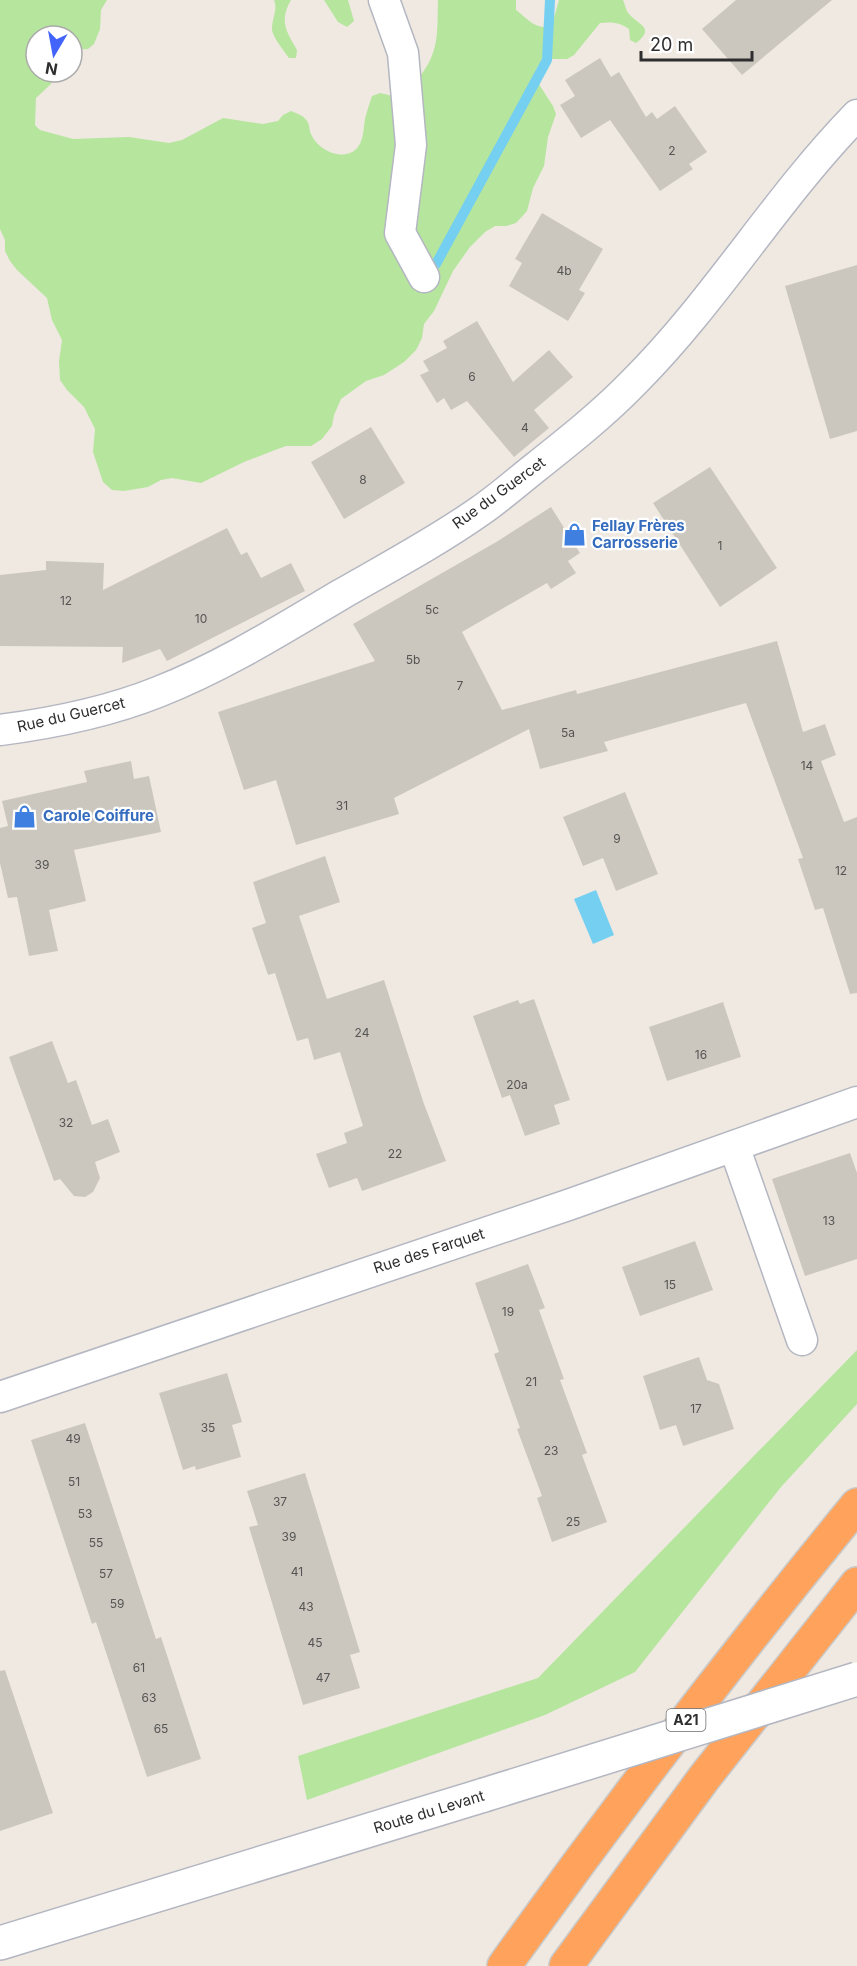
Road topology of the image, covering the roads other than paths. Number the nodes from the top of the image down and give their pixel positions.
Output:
1 (384, 0) edge
2 (857, 115) edge
3 (424, 277) dead end
4 (0, 730) edge
5 (857, 1102) edge
6 (734, 1146) junction
7 (802, 1340) dead end
8 (0, 1397) edge
9 (857, 1505) edge
10 (857, 1584) edge
11 (857, 1679) edge
12 (0, 1943) edge
13 (504, 1966) edge
14 (566, 1966) edge

1 - 3 street
2 - 4 street, Rue du Guercet
5 - 6 street, Rue des Farquet
6 - 7 street
6 - 8 street, Rue des Farquet
9 - 13 highway, A21
10 - 14 highway
11 - 12 street, Route du Levant, bridge

